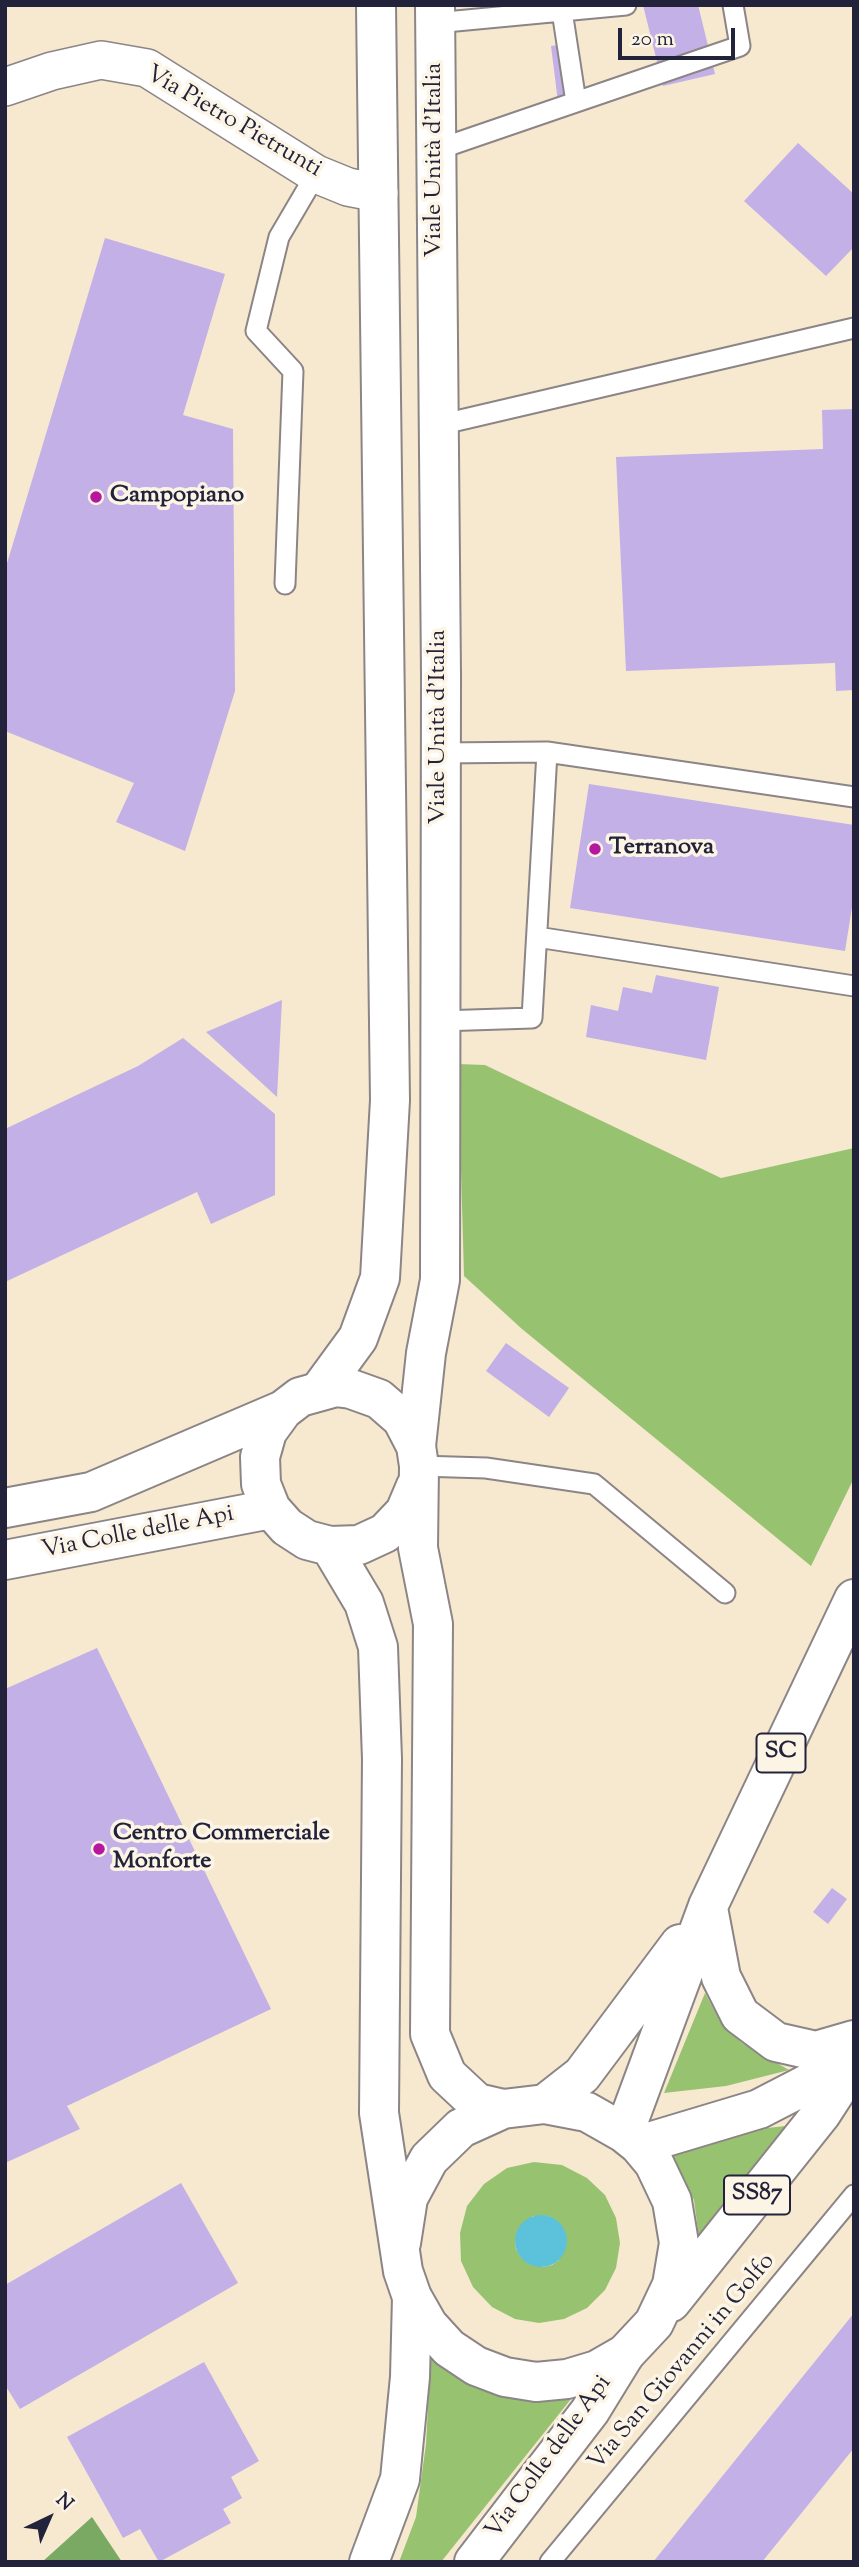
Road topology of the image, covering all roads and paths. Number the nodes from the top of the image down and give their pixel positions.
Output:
1 (376, 5) edge
2 (626, 5) edge
3 (733, 5) edge
4 (562, 11) junction
5 (435, 14) edge
6 (5, 87) edge
7 (576, 102) junction
8 (436, 150) junction
9 (316, 174) junction
10 (379, 193) junction
11 (854, 328) edge
12 (439, 425) junction
13 (285, 584) dead end
14 (547, 752) junction
15 (440, 753) junction
16 (854, 797) edge
17 (537, 936) junction
18 (854, 986) edge
19 (440, 1021) junction
20 (320, 1390) junction
21 (283, 1410) junction
22 (417, 1466) junction
23 (5, 1508) edge
24 (271, 1509) junction
25 (330, 1546) junction
26 (5, 1560) edge
27 (725, 1593) dead end
28 (854, 1599) edge
29 (708, 1906) junction
30 (854, 2040) edge
31 (854, 2050) edge
32 (854, 2063) edge
33 (545, 2104) junction
34 (503, 2109) junction
35 (631, 2139) junction
36 (854, 2195) edge
37 (401, 2243) junction
38 (412, 2297) junction
39 (654, 2323) junction
40 (625, 2354) junction
41 (369, 2562) edge
42 (474, 2562) edge
43 (550, 2562) edge

1 - 10 main road
2 - 4 lane
3 - 7 lane
4 - 5 lane
4 - 7 lane
5 - 8 main road, Viale Unità d'Italia
6 - 9 street, Via Pietro Pietrunti
7 - 8 lane
8 - 12 main road, Viale Unità d'Italia
9 - 10 street, Via Pietro Pietrunti
9 - 13 lane
10 - 20 main road
11 - 12 lane
12 - 15 main road, Viale Unità d'Italia
14 - 15 lane
14 - 16 lane
14 - 17 lane
15 - 19 main road, Viale Unità d'Italia
17 - 18 lane
17 - 19 lane
19 - 22 main road, Viale Unità d'Italia
20 - 21 main road
20 - 22 main road
21 - 23 main road, Via Colle delle Api
21 - 24 main road
22 - 25 main road
22 - 27 lane
22 - 34 main road
24 - 25 main road
24 - 26 main road, Via Colle delle Api
25 - 37 main road
28 - 29 main road, SC
29 - 30 main road
29 - 33 main road, SC
29 - 35 main road, SC
31 - 35 main road
32 - 39 main road, SS87
33 - 34 main road
33 - 35 main road
34 - 37 main road
35 - 39 main road
36 - 43 lane, Via San Giovanni in Golfo
37 - 38 main road
38 - 40 main road
38 - 41 main road
39 - 40 main road
40 - 42 main road, Via Colle delle Api

